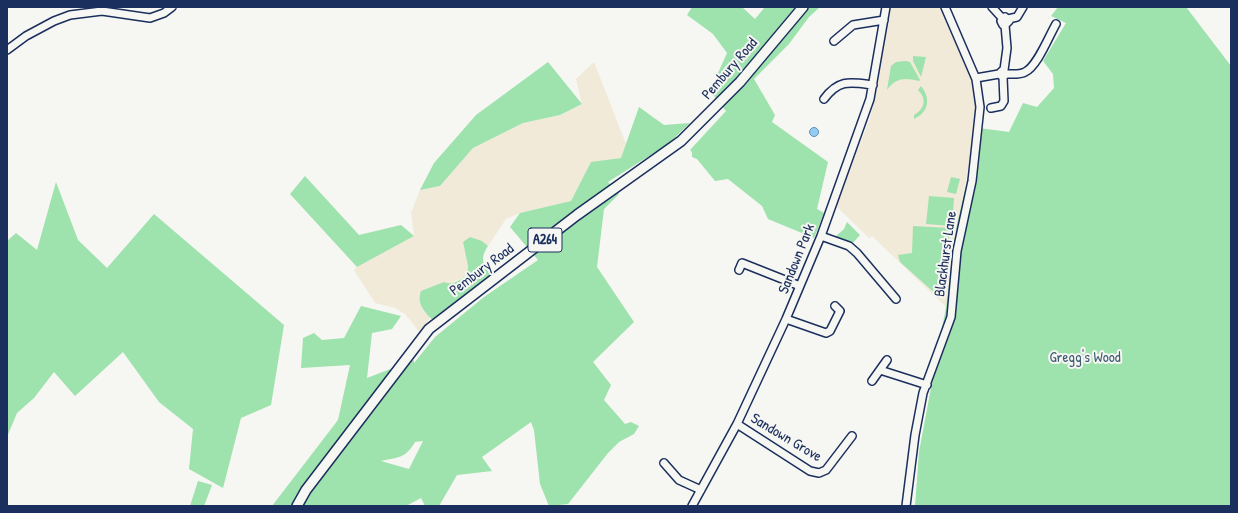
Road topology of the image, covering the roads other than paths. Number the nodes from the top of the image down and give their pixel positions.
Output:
1 (172, 7) edge
2 (803, 7) edge
3 (886, 7) edge
4 (944, 7) edge
5 (992, 7) edge
6 (1023, 7) edge
7 (884, 20) junction
8 (1005, 21) junction
9 (1056, 24) dead end
10 (834, 40) dead end
11 (7, 50) edge
12 (1003, 74) junction
13 (976, 78) junction
14 (873, 85) junction
15 (824, 99) dead end
16 (991, 108) dead end
17 (821, 236) junction
18 (741, 263) dead end
19 (800, 286) junction
20 (896, 300) dead end
21 (841, 310) dead end
22 (786, 319) junction
23 (887, 360) dead end
24 (880, 370) junction
25 (872, 381) dead end
26 (927, 384) junction
27 (737, 424) junction
28 (852, 436) dead end
29 (664, 463) dead end
30 (701, 490) junction
31 (298, 506) edge
32 (692, 506) edge
33 (906, 506) edge

1 - 11 street
2 - 31 main road, Pembury Road / A264
3 - 7 street, Sandown Park
4 - 13 street, Blackhurst Lane
5 - 8 street
6 - 8 street
7 - 10 street
7 - 14 street, Sandown Park
8 - 12 street
9 - 12 street
12 - 13 street
12 - 16 street
13 - 26 street, Blackhurst Lane
14 - 15 street
14 - 17 street, Sandown Park
17 - 19 street, Sandown Park
17 - 20 street
18 - 19 street
19 - 22 street, Sandown Park
21 - 22 street
22 - 27 street, Sandown Park
23 - 24 street
24 - 25 street
24 - 26 street
26 - 33 street, Blackhurst Lane
27 - 28 street, Sandown Grove
27 - 30 street, Sandown Park
29 - 30 street
30 - 32 street, Sandown Park

